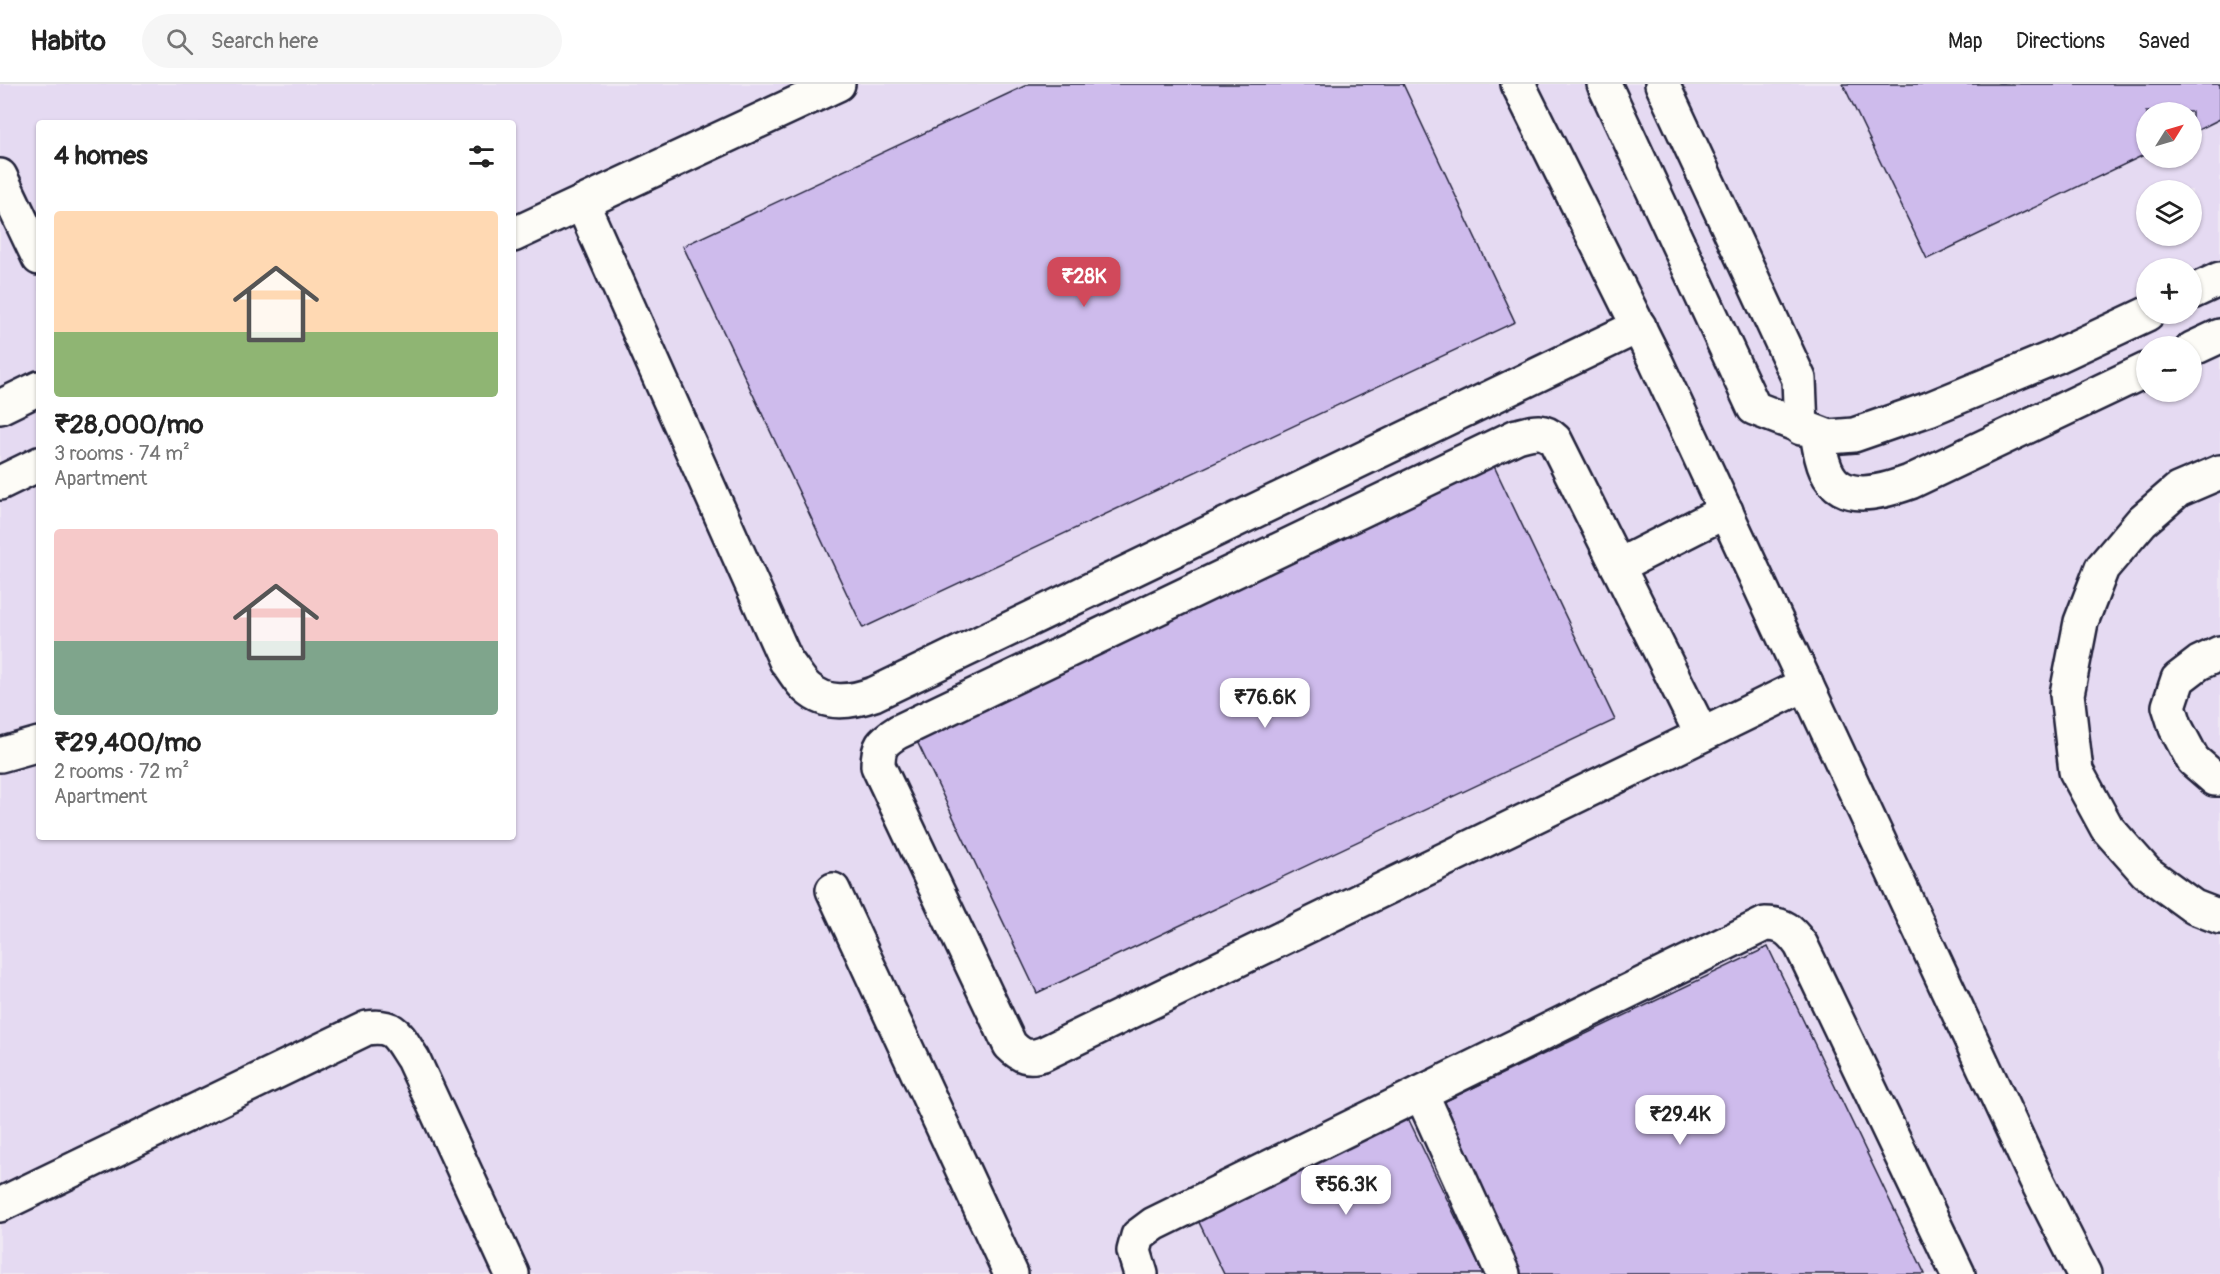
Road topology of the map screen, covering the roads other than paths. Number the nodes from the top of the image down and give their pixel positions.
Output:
1 (838, 84) edge
2 (1518, 84) edge
3 (1604, 84) edge
4 (1662, 84) edge
5 (1695, 155) junction
6 (0, 176) edge
7 (1647, 178) junction
8 (582, 203) junction
9 (516, 234) edge
10 (36, 252) edge
11 (2220, 279) edge
12 (2202, 287) edge
13 (2136, 319) edge
14 (1639, 326) junction
15 (2220, 336) edge
16 (2202, 344) edge
17 (2136, 375) edge
18 (36, 389) edge
19 (0, 407) edge
20 (1809, 430) junction
21 (36, 465) edge
22 (2220, 472) edge
23 (0, 483) edge
24 (1726, 511) junction
25 (1618, 566) junction
26 (2220, 653) edge
27 (1806, 684) junction
28 (1702, 735) junction
29 (36, 745) edge
30 (0, 755) edge
31 (2220, 779) edge
32 (833, 890) dead end
33 (2220, 917) edge
34 (1421, 1093) junction
35 (0, 1205) edge
36 (512, 1274) edge
37 (1011, 1274) edge
38 (1141, 1274) edge
39 (1503, 1274) edge
40 (1958, 1274) edge
41 (2084, 1274) edge

1 - 8 lane
2 - 14 lane
3 - 7 lane
4 - 5 lane
5 - 7 lane
5 - 20 lane
6 - 10 lane
7 - 20 lane
8 - 9 lane
8 - 14 lane
11 - 12 lane
13 - 20 lane
14 - 24 lane
15 - 16 lane
17 - 20 lane
18 - 19 lane
21 - 23 lane
22 - 33 lane
24 - 25 lane
24 - 27 lane
25 - 28 lane
25 - 28 lane
26 - 31 lane
27 - 28 lane
27 - 41 lane
29 - 30 lane
32 - 37 lane
34 - 38 lane
34 - 39 lane
34 - 40 lane
35 - 36 lane

